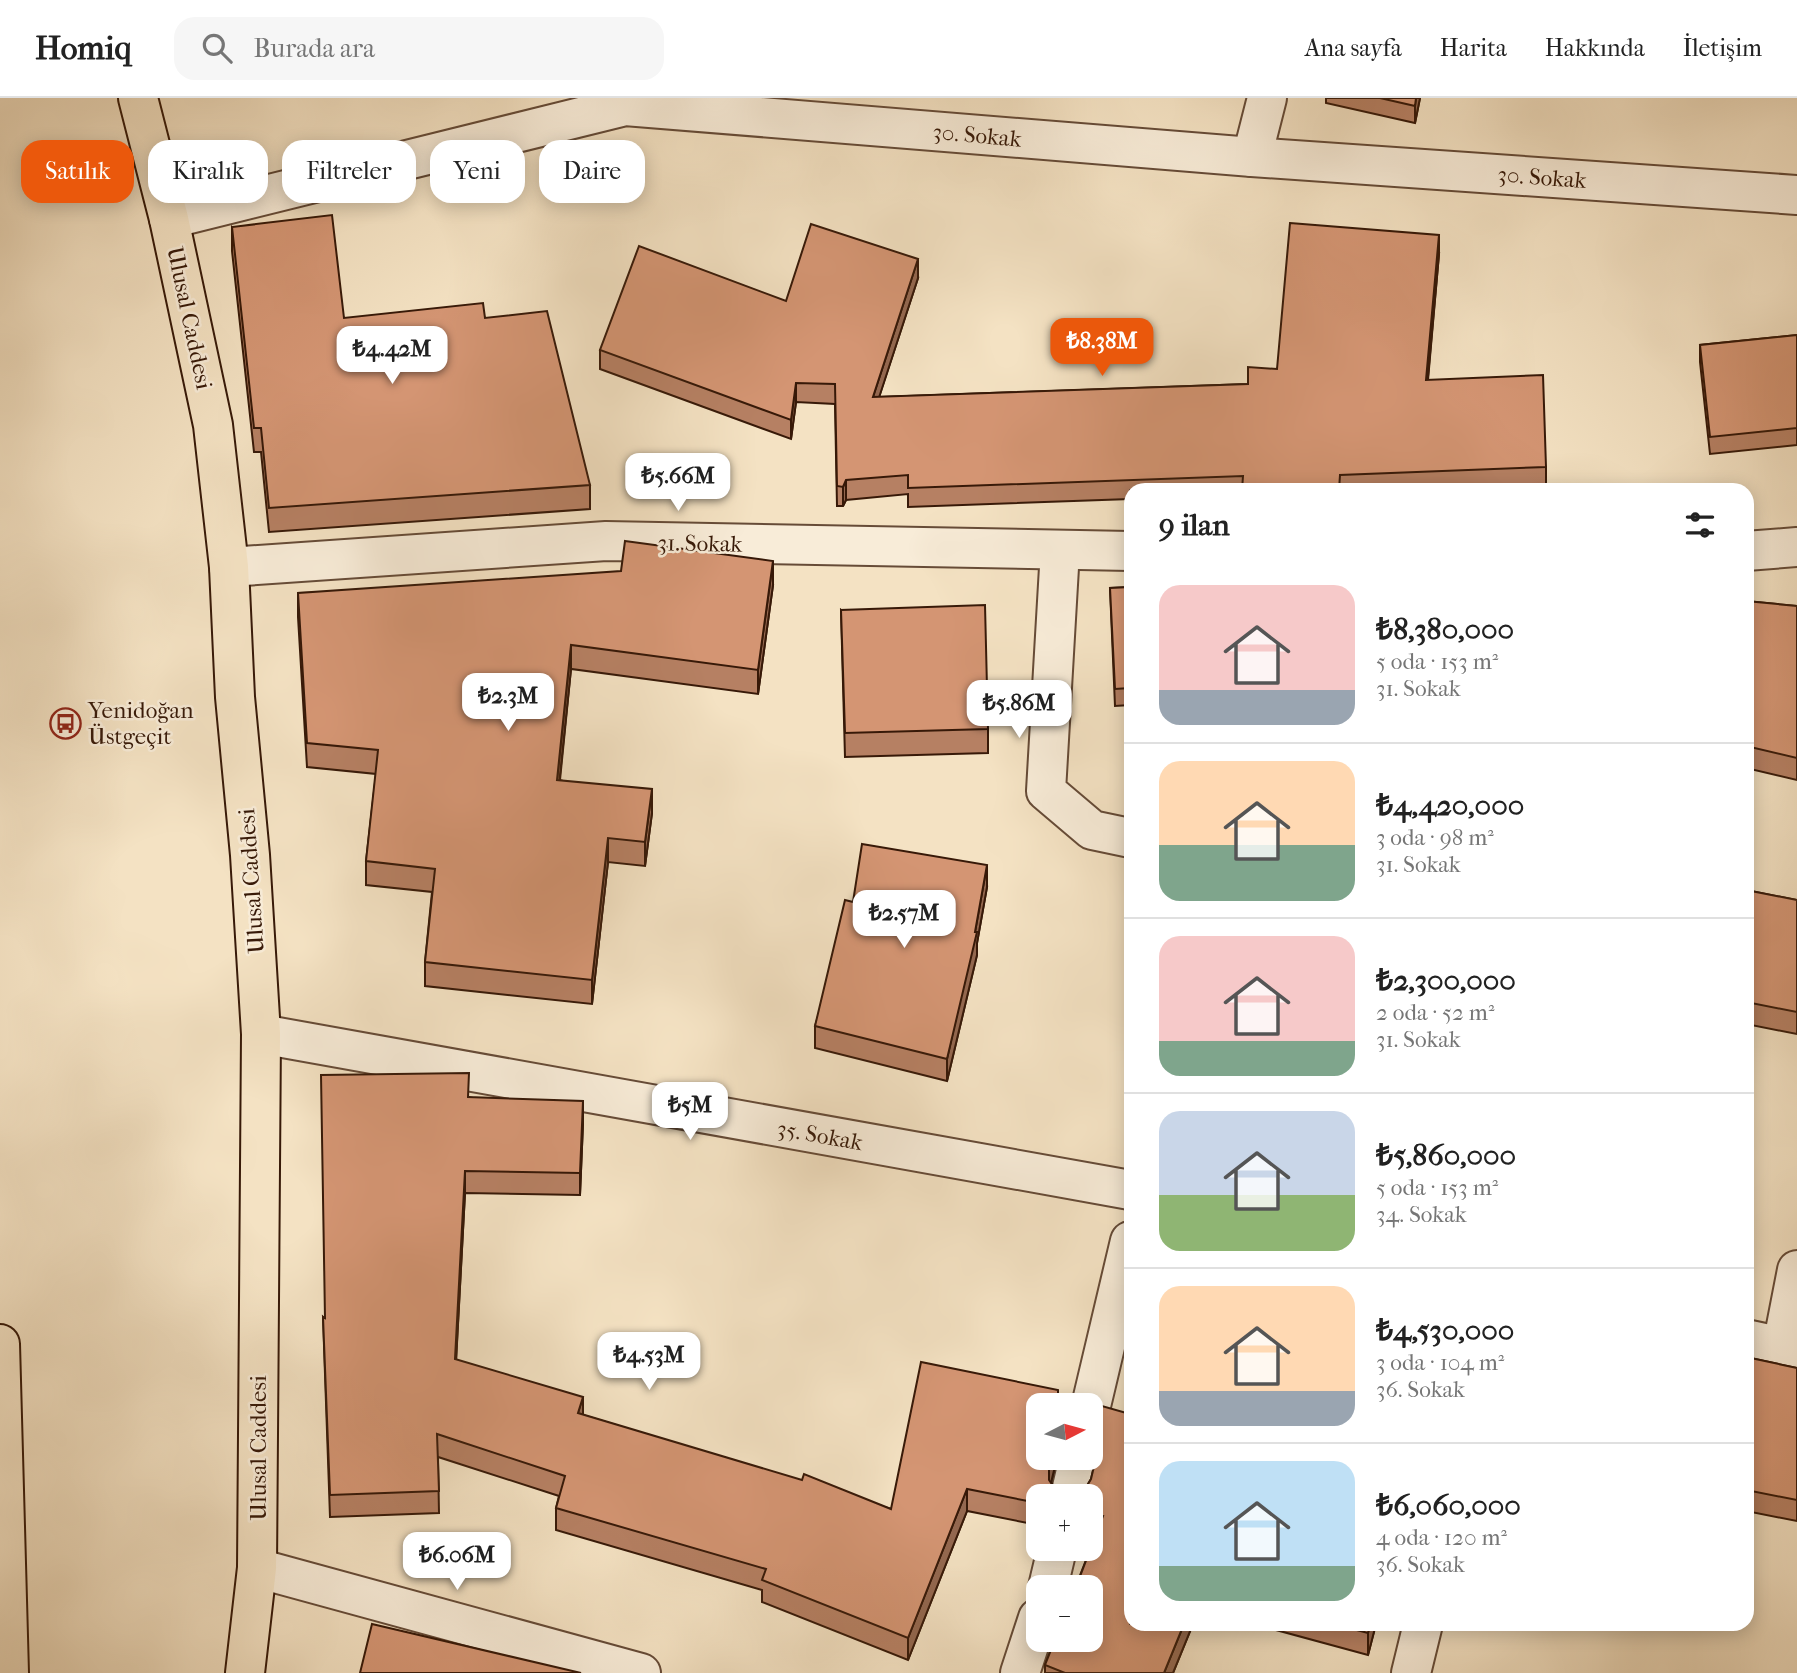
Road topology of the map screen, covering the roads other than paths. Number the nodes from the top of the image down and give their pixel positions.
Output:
1 (138, 98) edge
2 (1267, 98) edge
3 (620, 103) edge
4 (1252, 157) junction
5 (1797, 195) edge
6 (169, 219) junction
7 (1797, 547) edge
8 (1060, 550) junction
9 (1754, 550) edge
10 (1124, 551) edge
11 (229, 567) junction
12 (1124, 837) edge
13 (261, 1034) junction
14 (1124, 1189) edge
15 (1124, 1266) edge
16 (1797, 1270) edge
17 (0, 1344) edge
18 (1775, 1345) edge
19 (1094, 1393) edge
20 (257, 1568) junction
21 (1421, 1631) edge
22 (1027, 1652) edge
23 (9, 1673) edge
24 (245, 1673) edge
25 (641, 1673) edge
26 (1020, 1673) edge
27 (1411, 1673) edge

1 - 6 main road, Ulusal Caddesi
2 - 4 street
3 - 4 street, 30. Sokak
3 - 6 street, 30. Sokak
4 - 5 street, 30. Sokak
6 - 11 main road, Ulusal Caddesi
7 - 9 street
8 - 10 street, 31. Sokak
8 - 11 street, 31. Sokak
8 - 12 street
11 - 13 main road, Ulusal Caddesi
13 - 14 street, 35. Sokak
13 - 20 main road, Ulusal Caddesi
15 - 19 street
16 - 18 street
17 - 23 main road
20 - 24 main road, Ulusal Caddesi
20 - 25 street
21 - 27 street
22 - 26 street

